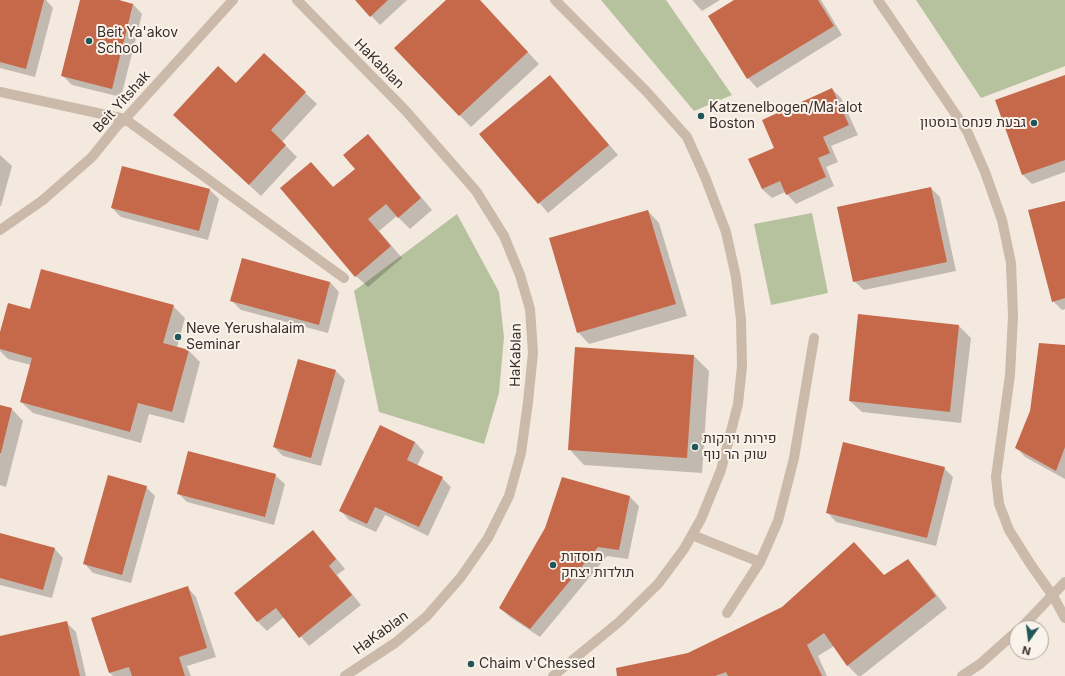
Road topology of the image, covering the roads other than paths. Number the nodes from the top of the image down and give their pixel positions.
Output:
1 (233, 0) edge
2 (297, 0) edge
3 (555, 0) edge
4 (878, 0) edge
5 (0, 92) edge
6 (125, 119) junction
7 (0, 230) edge
8 (344, 278) dead end
9 (814, 338) dead end
10 (692, 535) junction
11 (760, 562) junction
12 (1065, 582) edge
13 (1053, 596) junction
14 (728, 613) dead end
15 (1065, 618) edge
16 (1029, 620) edge
17 (1009, 638) edge
18 (345, 676) edge
19 (553, 676) edge
20 (962, 676) edge

1 - 6 street, Beit Yitshak
2 - 18 street, HaKablan
3 - 10 street
4 - 13 street
5 - 6 street
6 - 7 street, Beit Yitshak
6 - 8 street
9 - 11 street
10 - 11 street
10 - 19 street
11 - 14 street
12 - 13 street
13 - 15 street
13 - 16 street
17 - 20 street

